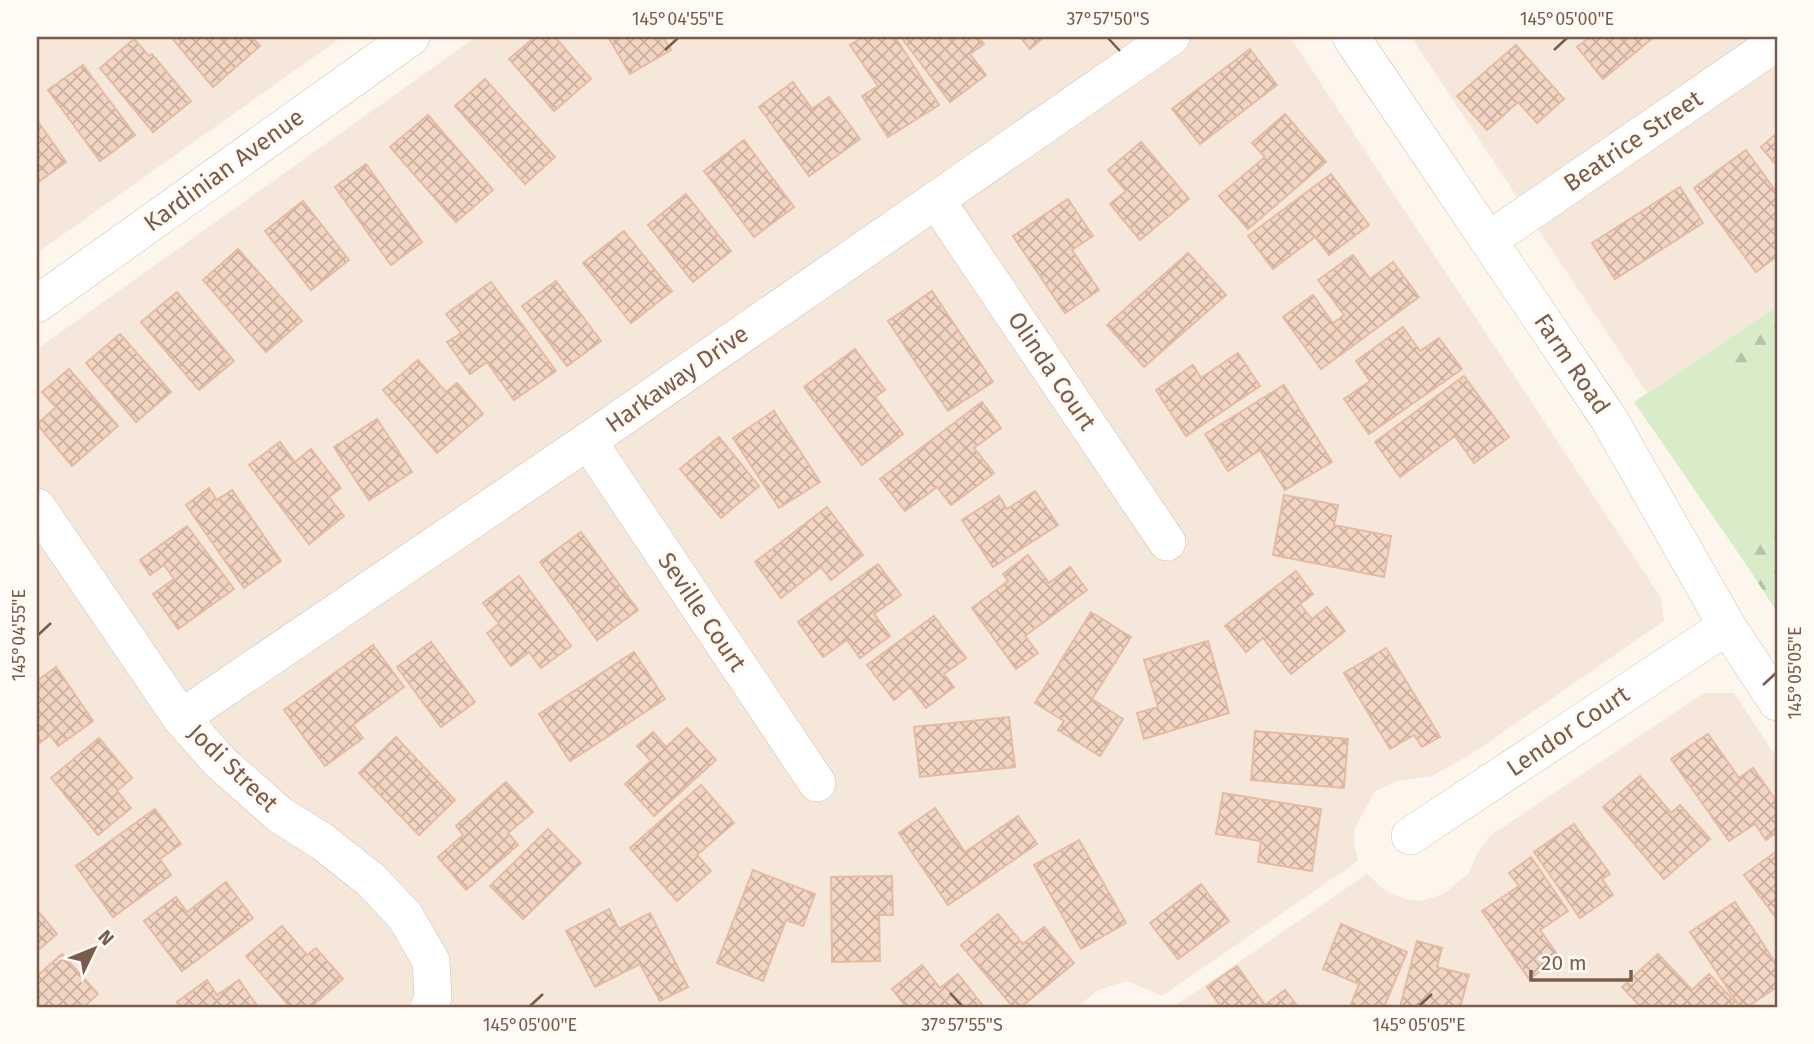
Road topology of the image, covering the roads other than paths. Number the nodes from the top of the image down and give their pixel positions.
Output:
1 (411, 37) edge
2 (1171, 37) edge
3 (1351, 37) edge
4 (1777, 43) edge
5 (936, 200) junction
6 (1489, 240) junction
7 (37, 304) edge
8 (588, 441) junction
9 (37, 507) edge
10 (1167, 542) dead end
11 (1727, 626) junction
12 (1777, 702) edge
13 (181, 718) junction
14 (817, 783) dead end
15 (1410, 836) dead end
16 (429, 1007) edge

1 - 7 street, Kardinian Avenue
2 - 5 street, Harkaway Drive
3 - 6 street, Farm Road
4 - 6 street, Beatrice Street
5 - 8 street, Harkaway Drive
5 - 10 street, Olinda Court
6 - 11 street, Farm Road
8 - 13 street, Harkaway Drive
8 - 14 street, Seville Court
9 - 13 street, Jodi Street
11 - 12 street, Farm Road
11 - 15 street, Lendor Court
13 - 16 street, Jodi Street

